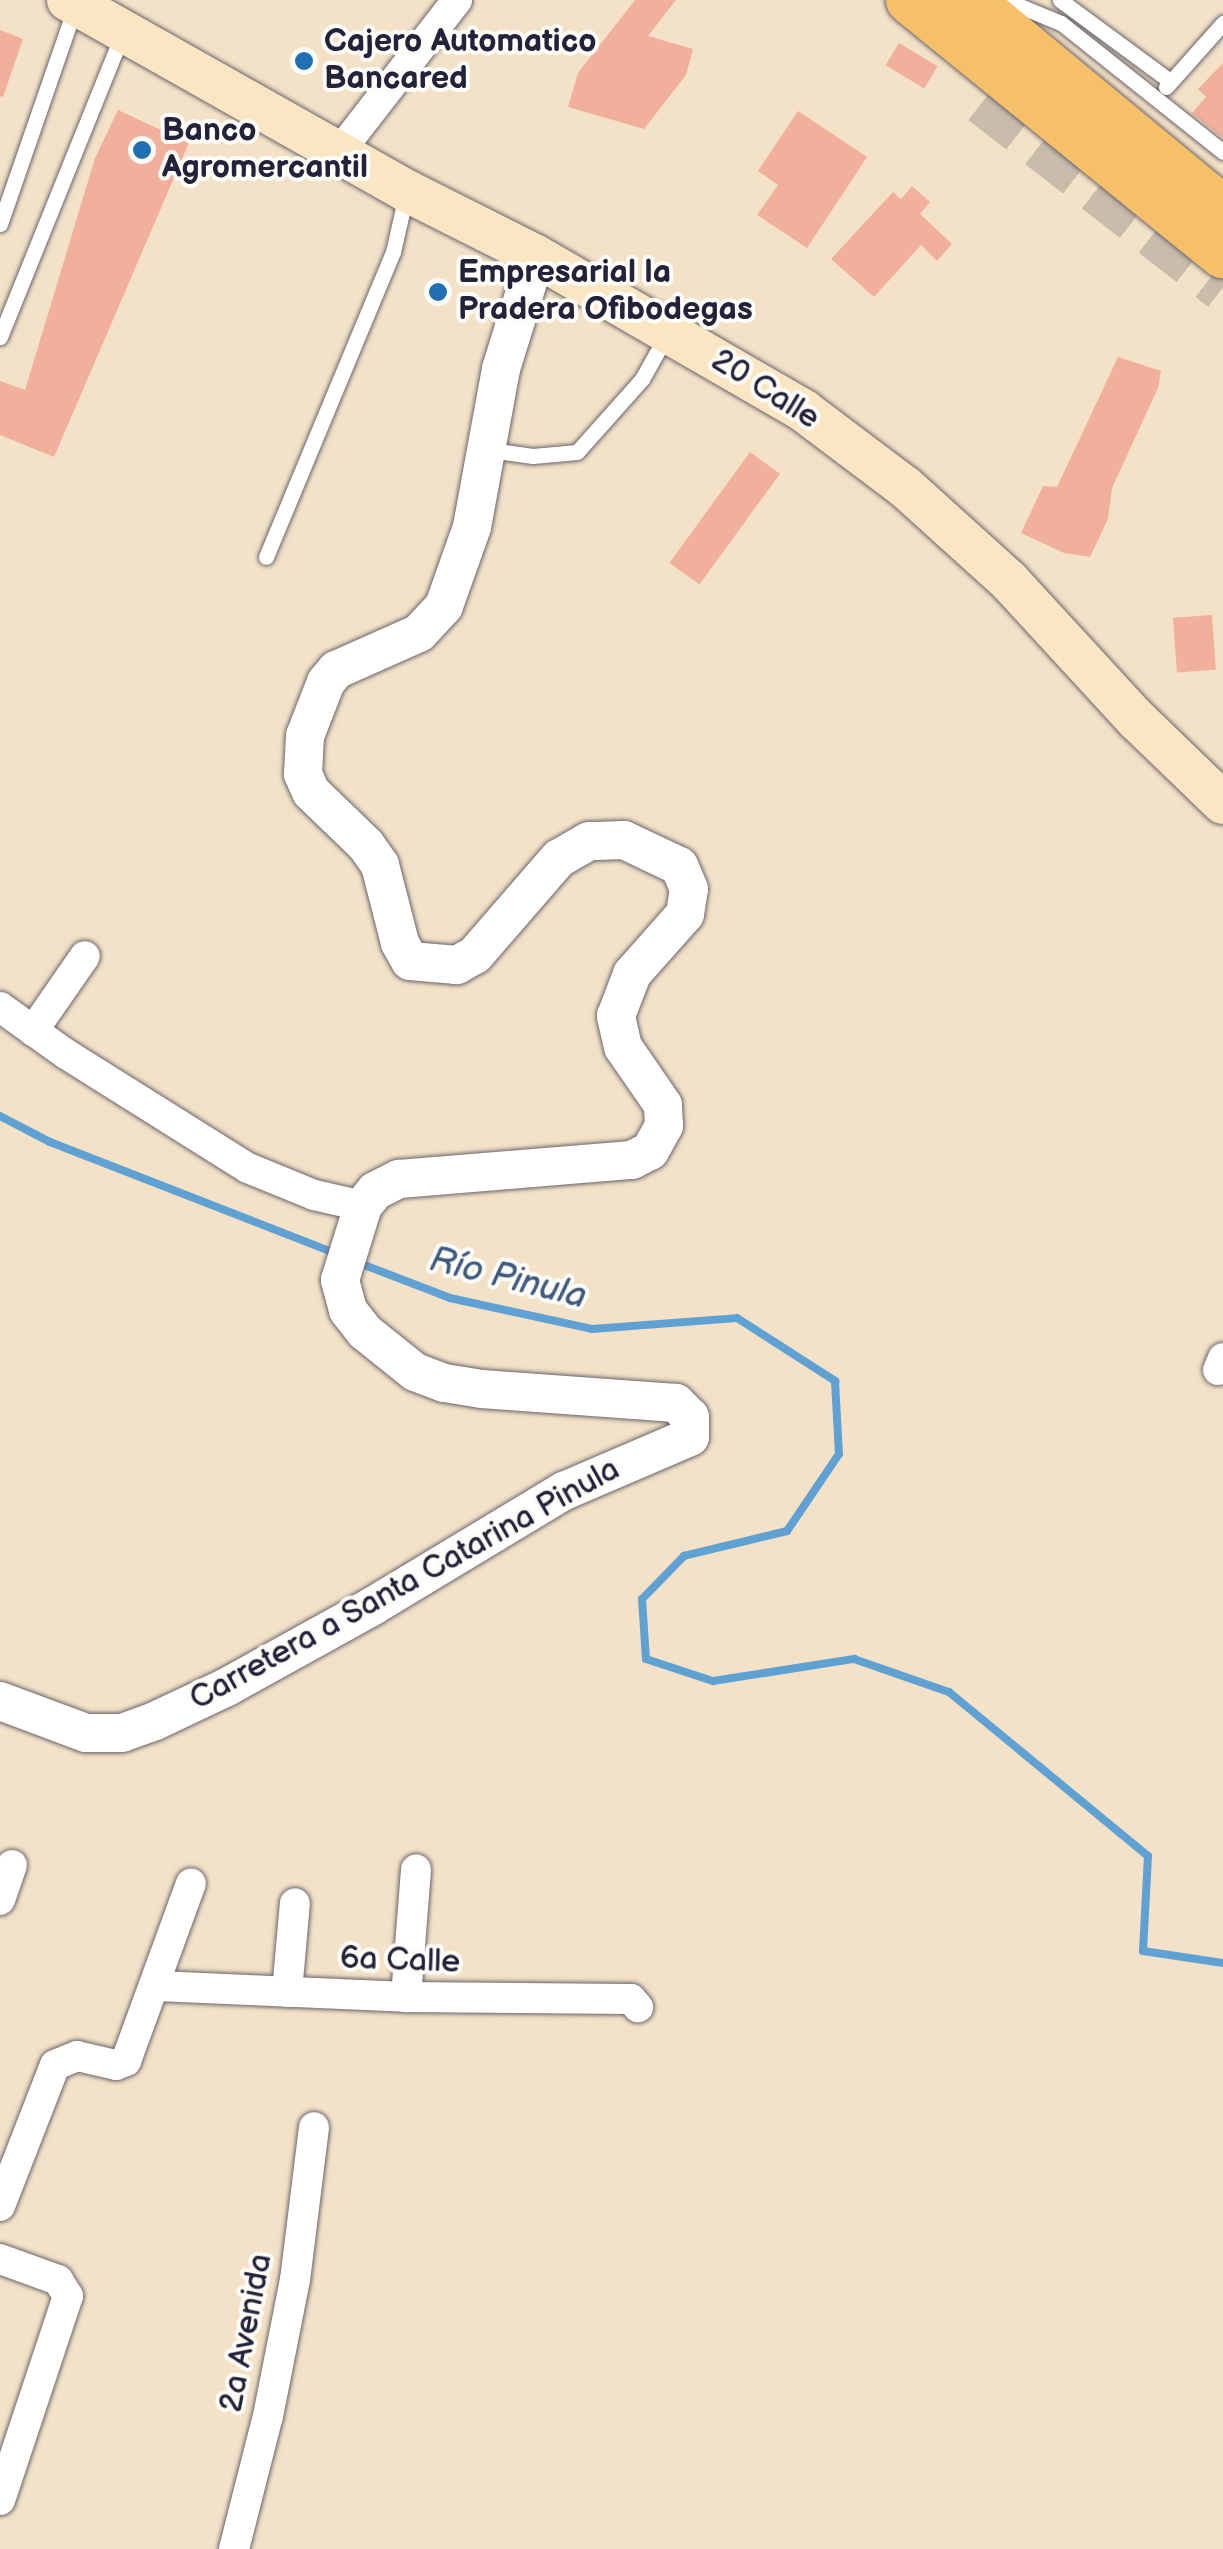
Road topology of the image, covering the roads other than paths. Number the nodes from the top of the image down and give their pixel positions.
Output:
1 (457, 0) edge
2 (1060, 0) edge
3 (995, 1) edge
4 (72, 2) edge
5 (915, 4) edge
6 (1223, 24) edge
7 (123, 31) junction
8 (1170, 81) junction
9 (1142, 100) junction
10 (983, 101) tunnel mouth
11 (340, 151) junction
12 (1223, 152) edge
13 (407, 191) junction
14 (1223, 210) edge
15 (0, 224) edge
16 (1223, 254) edge
17 (536, 256) junction
18 (668, 332) junction
19 (0, 337) edge
20 (504, 452) dead end
21 (266, 557) dead end
22 (1223, 803) edge
23 (85, 956) dead end
24 (0, 1007) edge
25 (34, 1031) junction
26 (358, 1218) junction
27 (0, 1700) edge
28 (12, 1866) dead end
29 (416, 1869) dead end
30 (191, 1883) dead end
31 (0, 1900) edge
32 (295, 1902) dead end
33 (157, 1986) junction
34 (287, 1992) junction
35 (406, 1997) junction
36 (638, 2007) dead end
37 (314, 2127) dead end
38 (0, 2206) edge
39 (0, 2259) edge
40 (0, 2500) edge
41 (234, 2549) edge

1 - 11 street
2 - 8 lane
3 - 9 highway
3 - 14 highway
4 - 7 main road, 20 Calle
4 - 15 lane
5 - 10 highway
5 - 16 highway
6 - 8 lane
7 - 11 main road, 20 Calle
7 - 19 lane
8 - 9 lane
9 - 12 lane
11 - 13 main road, 20 Calle
13 - 17 main road, 20 Calle
13 - 21 lane
17 - 18 main road, 20 Calle
17 - 26 street
18 - 20 lane
18 - 22 main road, 20 Calle
23 - 25 street
24 - 25 street
25 - 26 street
26 - 27 street, Carretera a Santa Catarina Pinula
28 - 31 street
29 - 35 street
30 - 33 street
32 - 34 street
33 - 34 street, 6a Calle
33 - 38 street
34 - 35 street, 6a Calle
35 - 36 street, 6a Calle
37 - 41 street, 2a Avenida
39 - 40 street

